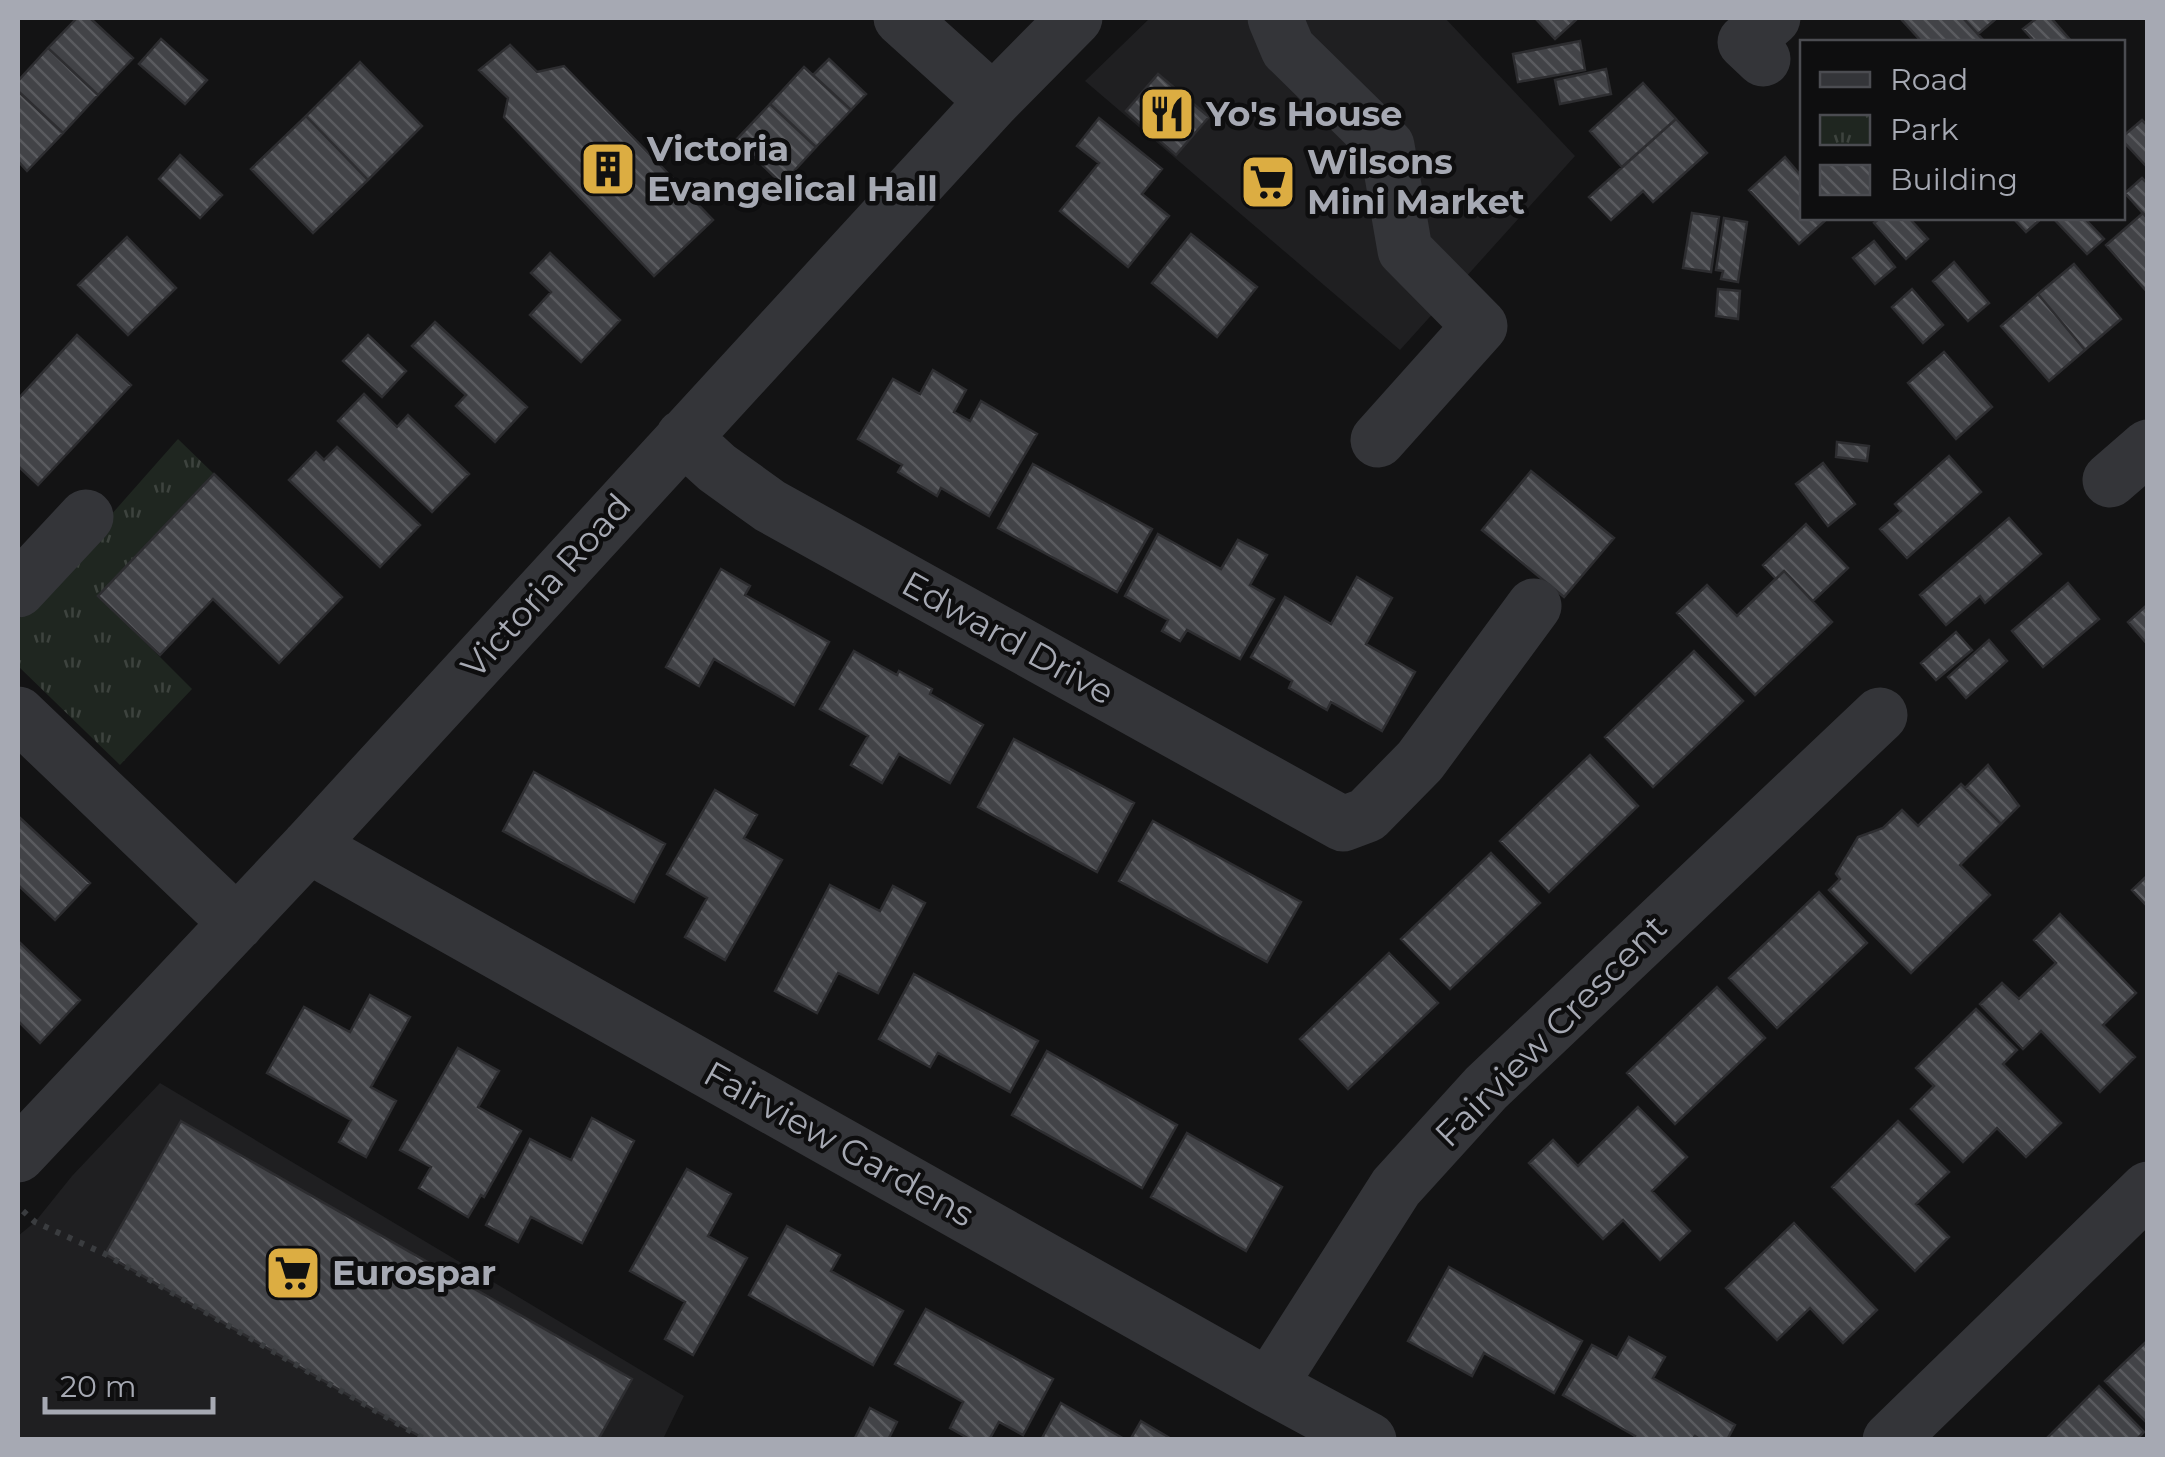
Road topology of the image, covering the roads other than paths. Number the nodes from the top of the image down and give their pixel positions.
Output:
1 (901, 18) edge
2 (1075, 18) edge
3 (1275, 18) edge
4 (993, 101) junction
5 (683, 437) junction
6 (1378, 440) dead end
7 (86, 517) dead end
8 (18, 590) edge
9 (1534, 606) dead end
10 (18, 714) edge
11 (1880, 714) dead end
12 (309, 846) junction
13 (237, 923) junction
14 (18, 1155) edge
15 (2148, 1189) edge
16 (1269, 1386) junction
17 (1370, 1440) edge
18 (1890, 1440) edge

1 - 4 street
2 - 4 street, Victoria Road
3 - 6 street
4 - 5 street, Victoria Road
5 - 9 street, Edward Drive
5 - 12 street, Victoria Road
7 - 8 street
10 - 13 street
11 - 16 street, Fairview Crescent
12 - 13 street, Victoria Road
12 - 16 street, Fairview Gardens
13 - 14 street, Victoria Road
15 - 18 street
16 - 17 street, Fairview Gardens

